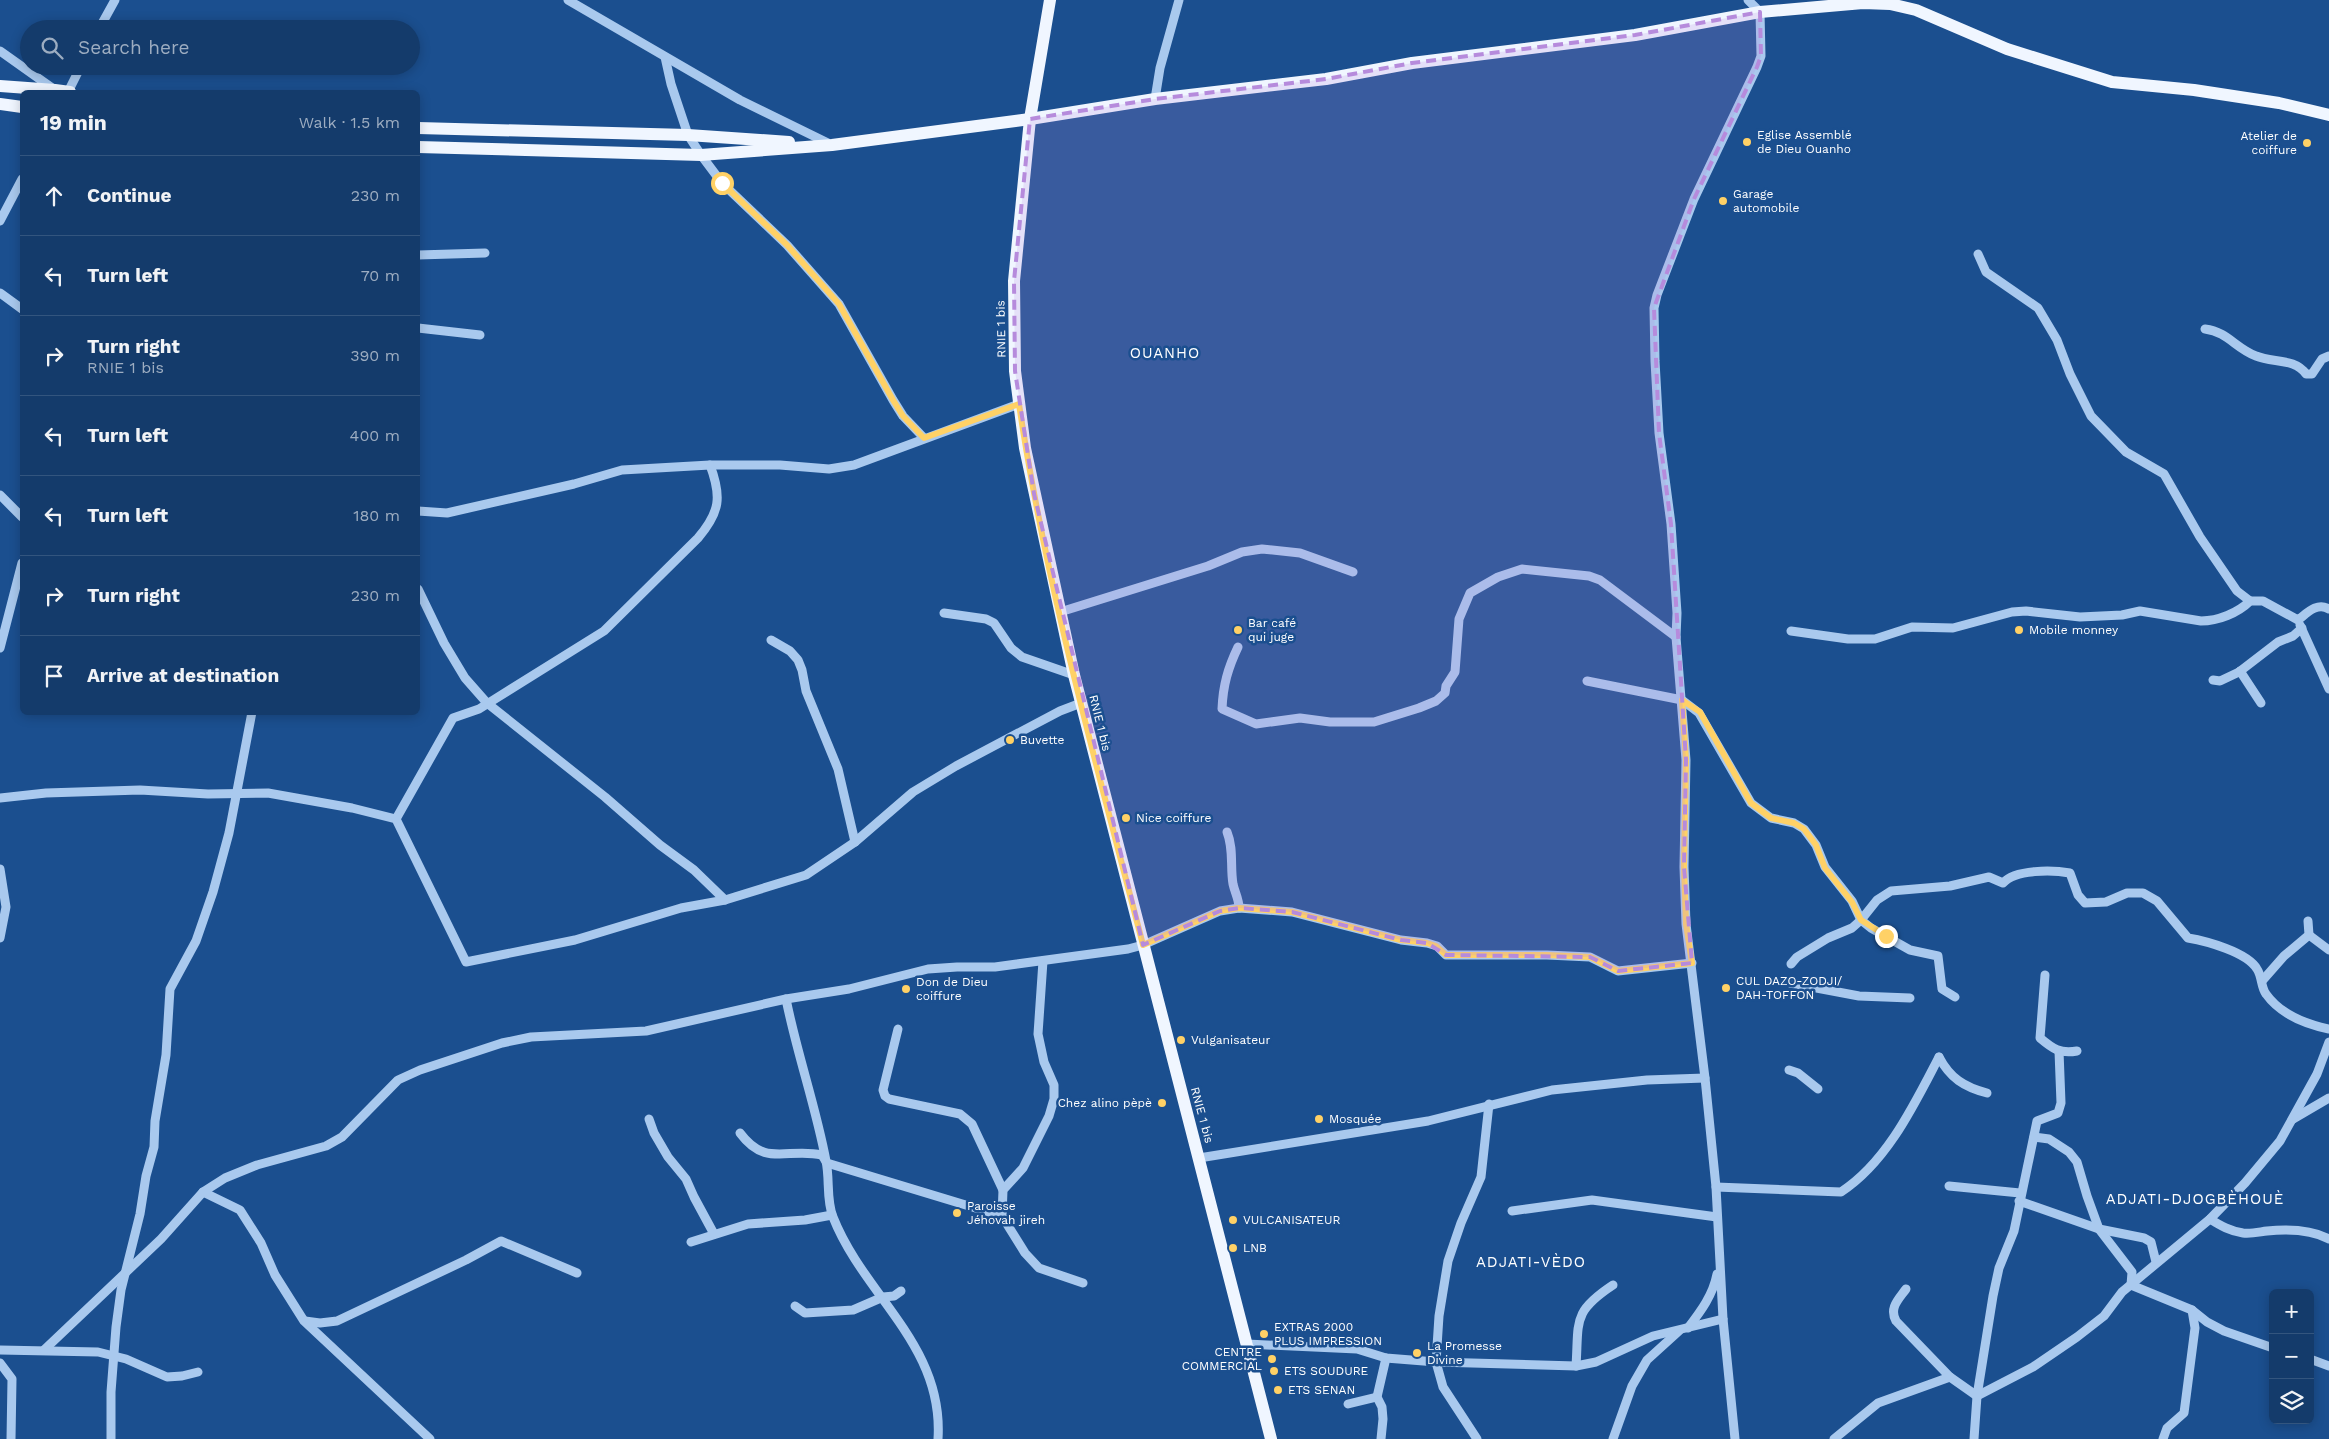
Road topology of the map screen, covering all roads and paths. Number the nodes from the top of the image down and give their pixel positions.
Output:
1 (115, 0) edge
2 (568, 0) edge
3 (1050, 0) edge
4 (1179, 0) edge
5 (1748, 0) edge
6 (1760, 12) junction
7 (104, 20) edge
8 (0, 51) edge
9 (665, 57) junction
10 (20, 64) edge
11 (38, 75) edge
12 (75, 75) edge
13 (0, 86) edge
14 (43, 90) edge
15 (62, 90) edge
16 (66, 90) edge
17 (1156, 99) junction
18 (0, 104) edge
19 (20, 107) edge
20 (2329, 115) edge
21 (1030, 119) junction
22 (420, 128) edge
23 (688, 135) junction
24 (832, 145) junction
25 (420, 147) edge
26 (702, 155) junction
27 (20, 183) edge
28 (0, 221) edge
29 (485, 253) dead end
30 (1978, 254) dead end
31 (420, 255) edge
32 (0, 293) edge
33 (10, 302) junction
34 (0, 303) edge
35 (20, 308) edge
36 (420, 328) edge
37 (2206, 329) dead end
38 (480, 336) dead end
39 (2329, 356) edge
40 (1019, 404) junction
41 (924, 438) junction
42 (710, 465) junction
43 (0, 495) edge
44 (420, 511) edge
45 (20, 515) edge
46 (20, 572) edge
47 (1353, 572) dead end
48 (420, 593) edge
49 (2250, 601) junction
50 (2329, 609) edge
51 (1060, 612) junction
52 (944, 613) dead end
53 (2300, 624) junction
54 (1791, 631) dead end
55 (1676, 637) junction
56 (771, 640) dead end
57 (1238, 647) dead end
58 (0, 648) edge
59 (2240, 671) junction
60 (1074, 675) junction
61 (2213, 680) dead end
62 (1587, 681) dead end
63 (2329, 688) edge
64 (1682, 700) junction
65 (487, 703) junction
66 (1081, 703) junction
67 (2261, 703) dead end
68 (251, 715) edge
69 (238, 793) junction
70 (0, 798) edge
71 (396, 819) junction
72 (1227, 832) dead end
73 (855, 842) junction
74 (0, 869) edge
75 (725, 900) junction
76 (1239, 908) junction
77 (1861, 920) junction
78 (2308, 921) dead end
79 (2309, 935) junction
80 (0, 938) edge
81 (1143, 945) junction
82 (2329, 950) edge
83 (1042, 961) junction
84 (1692, 963) junction
85 (1791, 964) dead end
86 (2045, 975) dead end
87 (2262, 981) junction
88 (1790, 983) dead end
89 (1955, 997) dead end
90 (1910, 998) dead end
91 (786, 999) junction
92 (898, 1029) dead end
93 (2329, 1029) edge
94 (2329, 1042) edge
95 (2059, 1051) junction
96 (2077, 1051) dead end
97 (1790, 1070) dead end
98 (1705, 1078) junction
99 (1818, 1089) dead end
100 (1987, 1093) dead end
101 (2329, 1098) edge
102 (1489, 1104) junction
103 (649, 1119) dead end
104 (2291, 1121) junction
105 (740, 1133) dead end
106 (2034, 1137) junction
107 (1199, 1158) junction
108 (827, 1163) junction
109 (1949, 1186) dead end
110 (1716, 1187) junction
111 (1004, 1190) junction
112 (203, 1192) junction
113 (2019, 1197) junction
114 (1512, 1211) dead end
115 (832, 1215) junction
116 (1002, 1216) junction
117 (1717, 1217) junction
118 (2210, 1220) junction
119 (2099, 1229) junction
120 (714, 1234) junction
121 (2329, 1239) edge
122 (692, 1242) dead end
123 (1719, 1258) junction
124 (2156, 1262) junction
125 (125, 1272) junction
126 (577, 1273) dead end
127 (1083, 1283) dead end
128 (1613, 1285) dead end
129 (2131, 1285) junction
130 (1906, 1290) dead end
131 (901, 1291) dead end
132 (883, 1297) junction
133 (795, 1306) dead end
134 (2192, 1310) junction
135 (1723, 1319) junction
136 (304, 1321) junction
137 (1684, 1329) junction
138 (1247, 1344) junction
139 (2269, 1347) edge
140 (0, 1350) edge
141 (44, 1350) junction
142 (115, 1357) junction
143 (1386, 1358) junction
144 (2314, 1360) edge
145 (1436, 1362) junction
146 (0, 1363) edge
147 (1576, 1366) junction
148 (2329, 1366) edge
149 (198, 1372) dead end
150 (1950, 1377) junction
151 (1977, 1396) junction
152 (1377, 1397) junction
153 (1348, 1404) dead end
154 (10, 1439) edge
155 (111, 1439) edge
156 (430, 1439) edge
157 (938, 1439) edge
158 (1271, 1439) edge
159 (1381, 1439) edge
160 (1477, 1439) edge
161 (1612, 1439) edge
162 (1735, 1439) edge
163 (1834, 1439) edge
164 (1974, 1439) edge
165 (2163, 1439) edge

1 - 7 street
2 - 9 street
3 - 21 main road, RNIE 1 bis
4 - 17 street
5 - 6 street
6 - 17 main road
6 - 20 main road
6 - 55 street
8 - 10 street
9 - 23 street
9 - 24 street
11 - 15 street
12 - 16 street
13 - 14 main road
17 - 21 main road
18 - 19 main road
21 - 24 main road
21 - 40 main road, RNIE 1 bis
22 - 23 main road
23 - 24 main road
23 - 26 street
24 - 26 main road
25 - 26 main road
26 - 41 street
27 - 28 street
29 - 31 street
30 - 49 street
32 - 33 street
33 - 34 street
33 - 35 street
36 - 38 street
37 - 39 street
40 - 41 street
40 - 51 main road, RNIE 1 bis
41 - 42 street
42 - 44 street
42 - 65 street
43 - 45 street
46 - 58 street
47 - 51 street
48 - 65 street
49 - 53 street
49 - 54 street
50 - 53 street
51 - 60 main road, RNIE 1 bis
52 - 60 street
53 - 59 street
53 - 63 street
55 - 57 street
55 - 64 street
56 - 73 street
59 - 61 street
59 - 67 street
60 - 66 main road, RNIE 1 bis
62 - 64 street
64 - 77 street
64 - 84 street
65 - 71 street
65 - 75 street
66 - 73 street
66 - 81 main road, RNIE 1 bis
68 - 69 street
69 - 70 street
69 - 71 street
69 - 125 street
71 - 75 street
72 - 76 street
73 - 75 street
74 - 80 street
76 - 81 street
76 - 84 street
77 - 85 street
77 - 87 street
77 - 89 street
78 - 79 street
79 - 82 street
79 - 87 street
81 - 83 street
81 - 107 main road, RNIE 1 bis
83 - 91 street
83 - 111 street
84 - 98 street
86 - 95 street
87 - 93 street
88 - 90 street
91 - 108 street
91 - 112 street
92 - 111 street
94 - 104 street
95 - 96 street
95 - 106 street
97 - 99 street
98 - 102 street
98 - 110 street
100 - 110 street
101 - 104 street
102 - 107 street
102 - 145 street
103 - 120 street
104 - 118 street
105 - 108 street
106 - 113 street
106 - 119 street
107 - 138 main road, RNIE 1 bis
108 - 115 street
108 - 116 street
109 - 113 street
110 - 117 street
111 - 116 street
112 - 125 street
112 - 136 street
113 - 119 street
113 - 151 street
114 - 117 street
115 - 120 street
115 - 132 street
116 - 127 street
117 - 123 street
118 - 121 street
118 - 124 street
119 - 124 street
119 - 129 street
120 - 122 street
123 - 135 street
123 - 137 street
124 - 129 street
125 - 141 street
125 - 142 street
126 - 136 street
128 - 147 street
129 - 134 street
129 - 151 street
130 - 150 street
131 - 132 street
132 - 133 street
132 - 157 street
134 - 139 street
134 - 165 street
135 - 137 street
135 - 162 street
136 - 156 street
137 - 147 street
137 - 161 street
138 - 143 street
138 - 158 main road, RNIE 1 bis
140 - 141 street
141 - 142 street
142 - 149 street
142 - 155 street
143 - 145 street
143 - 152 street
144 - 148 street
145 - 147 street
145 - 160 street
146 - 154 street
150 - 151 street
150 - 163 street
151 - 164 street
152 - 153 street
152 - 159 street

